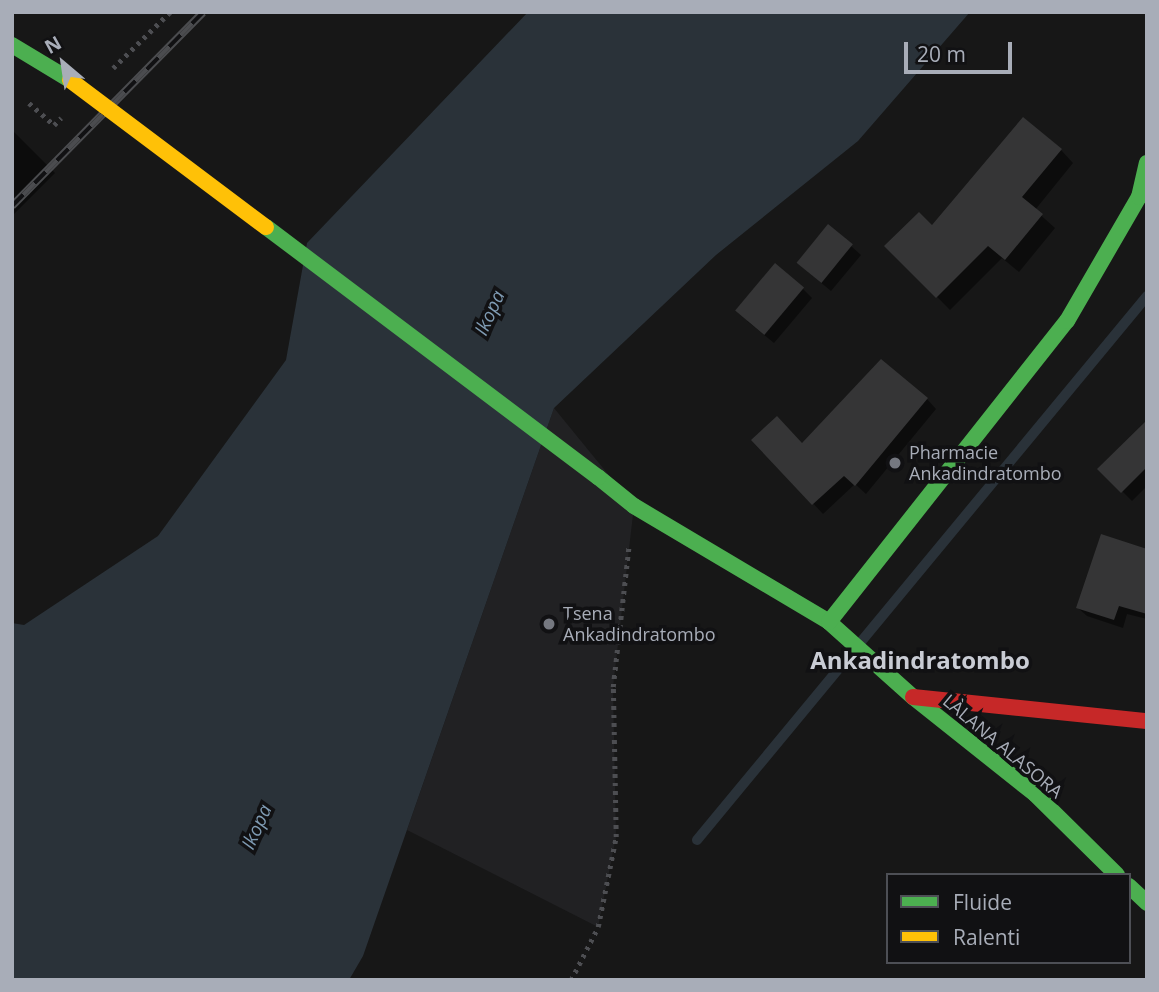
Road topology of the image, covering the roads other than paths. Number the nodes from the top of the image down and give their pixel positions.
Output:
1 (12, 45) edge
2 (1147, 163) edge
3 (829, 622) junction
4 (913, 696) junction
5 (1147, 721) edge
6 (1115, 873) edge
7 (1131, 888) edge
8 (1147, 903) edge

1 - 3 main road, LÀLANA ALASORA, bridge
2 - 3 main road
3 - 4 main road, LÀLANA ALASORA
4 - 5 main road
4 - 6 main road, LÀLANA ALASORA
7 - 8 main road

